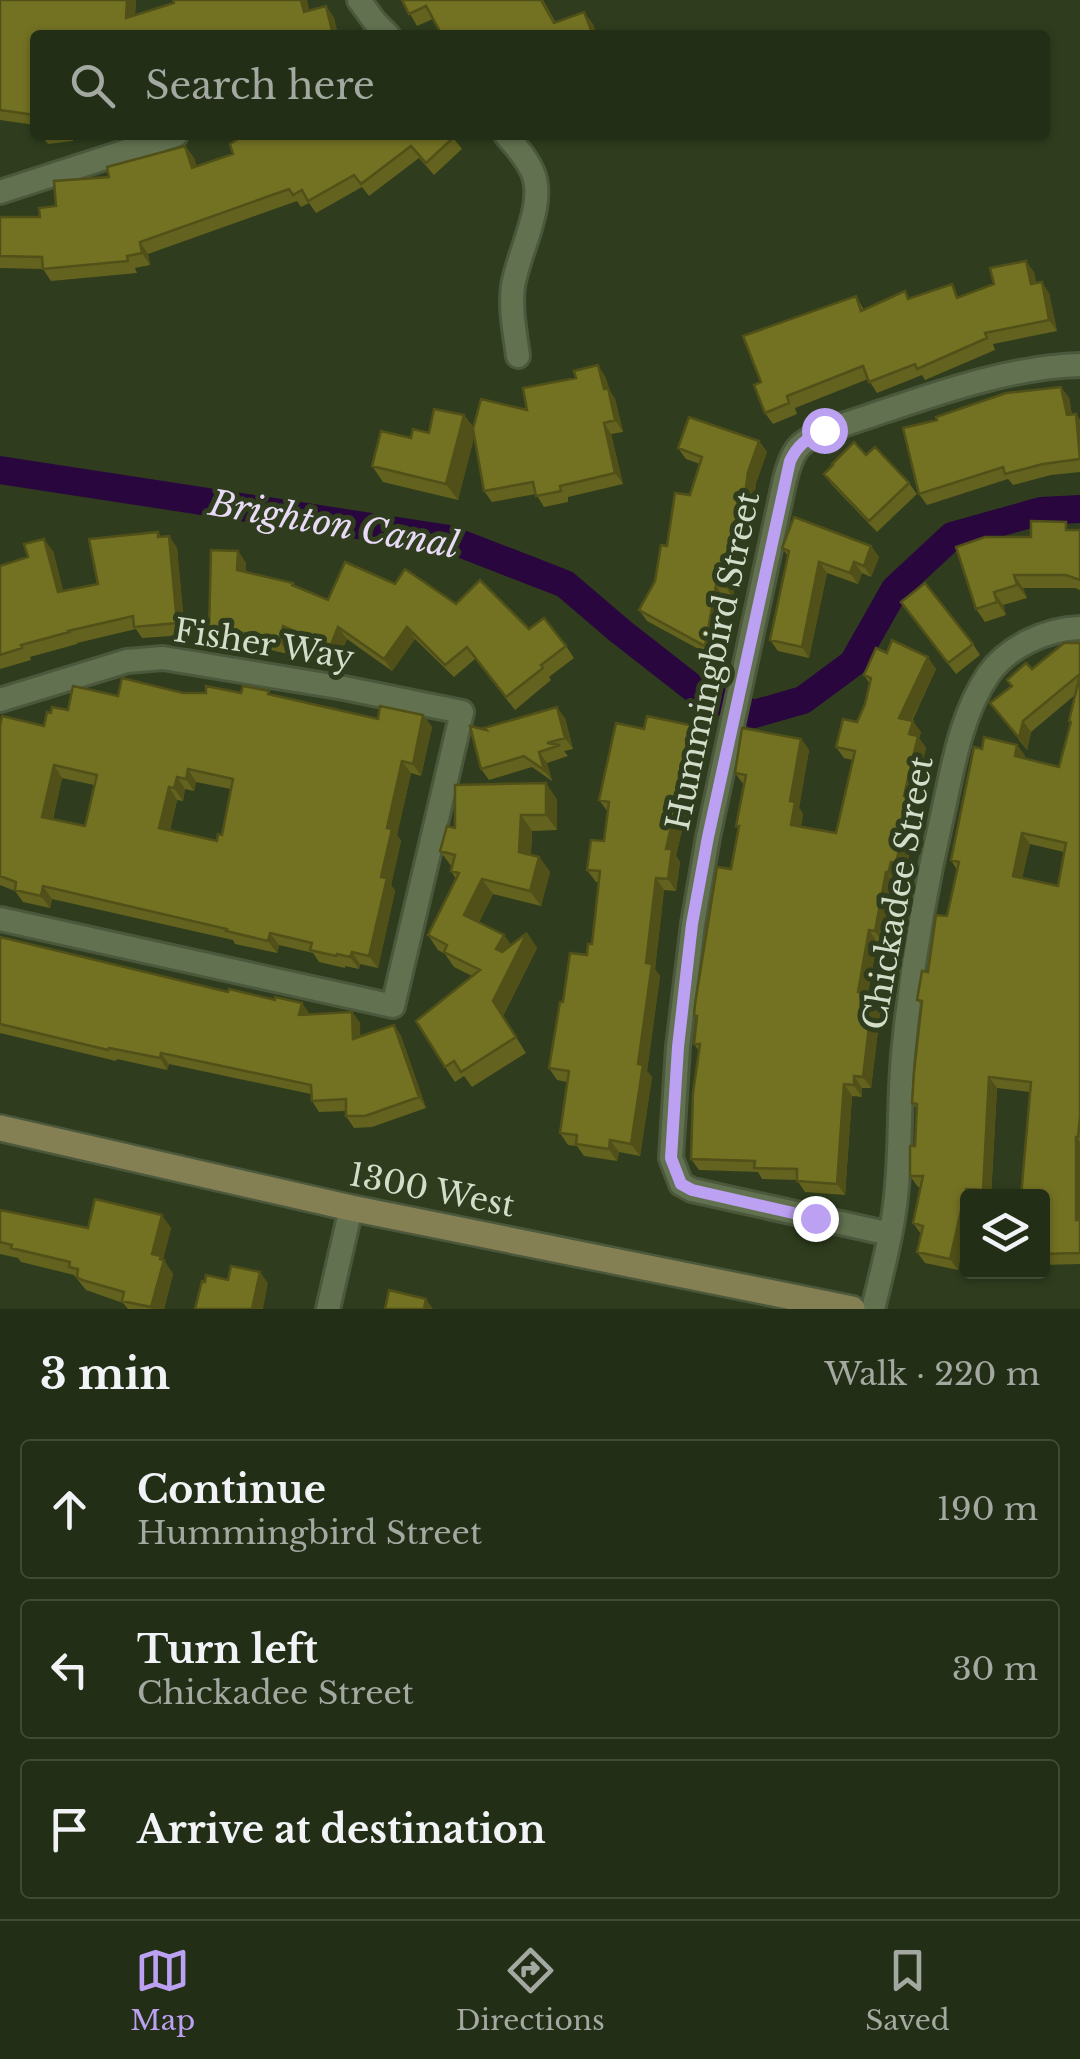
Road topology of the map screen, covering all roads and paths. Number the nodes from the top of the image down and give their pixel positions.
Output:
1 (359, 0) edge
2 (383, 30) edge
3 (161, 140) edge
4 (510, 140) edge
5 (0, 192) edge
6 (518, 356) dead end
7 (1080, 365) edge
8 (1080, 628) edge
9 (0, 700) edge
10 (0, 919) edge
11 (0, 1128) edge
12 (351, 1208) junction
13 (890, 1234) junction
14 (328, 1309) edge
15 (852, 1309) edge
16 (873, 1309) edge

1 - 2 street
3 - 5 street
4 - 6 street
7 - 13 street, Hummingbird Street
8 - 13 street, Chickadee Street
9 - 10 street, Fisher Way
11 - 12 street, 1300 West
12 - 14 street
12 - 15 street, 1300 West
13 - 16 street, Chickadee Street

